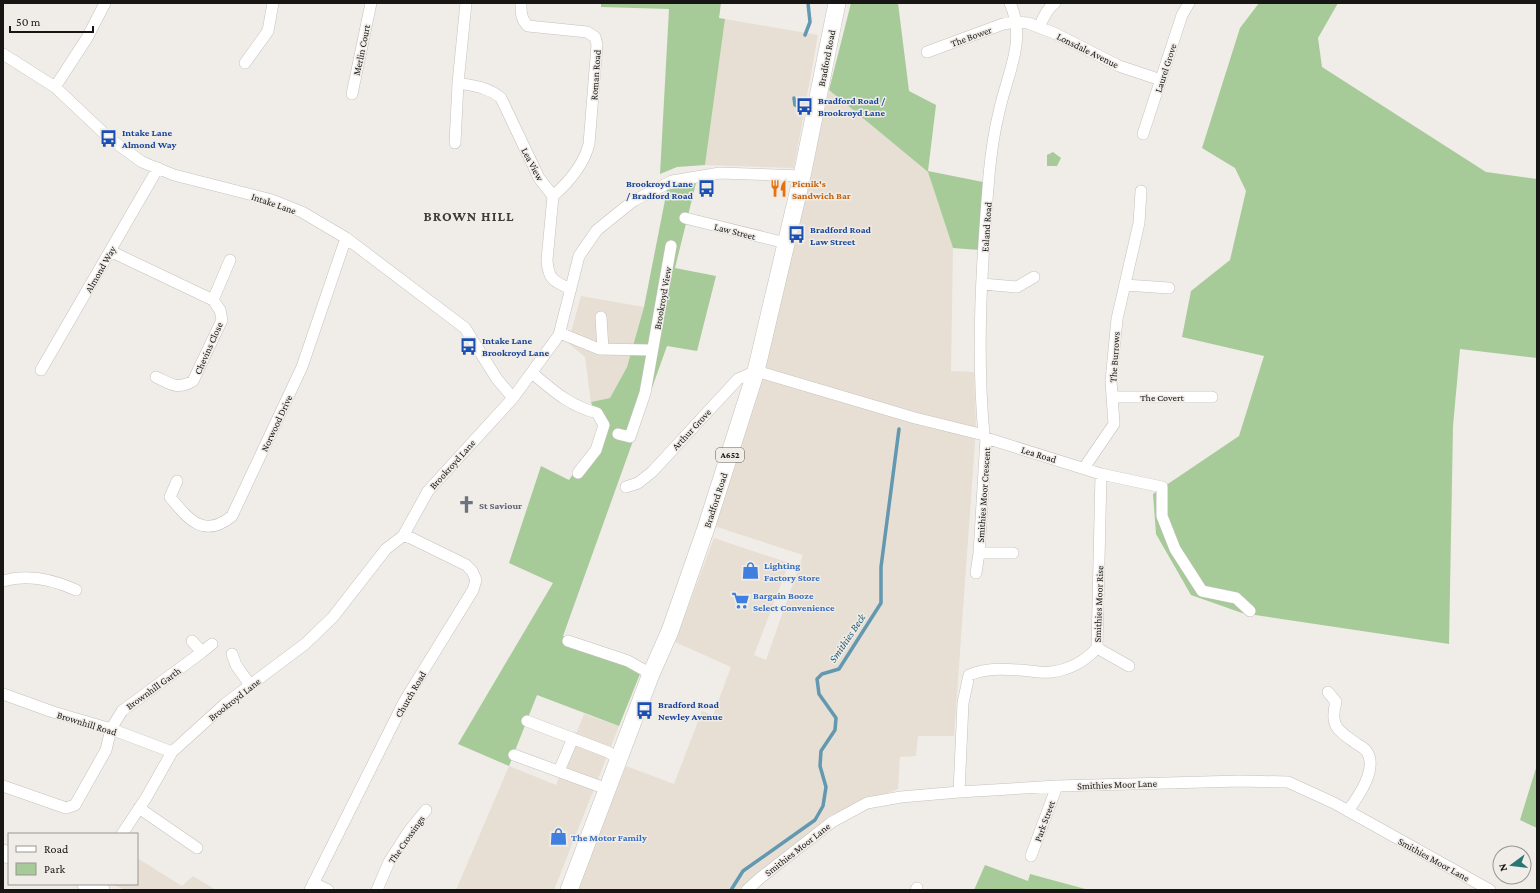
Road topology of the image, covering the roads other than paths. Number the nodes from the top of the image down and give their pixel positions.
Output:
1 (105, 3) edge
2 (274, 3) edge
3 (466, 3) edge
4 (521, 3) edge
5 (837, 3) edge
6 (1010, 3) edge
7 (1055, 3) edge
8 (1189, 3) edge
9 (368, 4) edge
10 (1016, 22) junction
11 (1039, 27) junction
12 (927, 52) dead end
13 (3, 54) edge
14 (245, 63) dead end
15 (1161, 80) junction
16 (458, 83) junction
17 (54, 87) junction
18 (352, 94) dead end
19 (1143, 134) dead end
20 (455, 143) dead end
21 (158, 168) junction
22 (802, 176) junction
23 (1141, 191) dead end
24 (553, 196) junction
25 (684, 218) dead end
26 (346, 238) junction
27 (786, 243) junction
28 (671, 246) dead end
29 (110, 251) junction
30 (230, 260) dead end
31 (1034, 277) dead end
32 (982, 284) junction
33 (1125, 285) junction
34 (1169, 288) dead end
35 (571, 289) junction
36 (213, 300) junction
37 (601, 316) dead end
38 (560, 333) junction
39 (652, 348) junction
40 (603, 349) junction
41 (41, 370) dead end
42 (756, 371) junction
43 (532, 373) junction
44 (156, 377) dead end
45 (1112, 397) junction
46 (1212, 397) dead end
47 (513, 398) junction
48 (618, 434) dead end
49 (985, 436) junction
50 (1084, 468) junction
51 (578, 473) dead end
52 (1101, 474) junction
53 (177, 481) dead end
54 (626, 487) dead end
55 (403, 536) junction
56 (979, 553) junction
57 (1013, 554) dead end
58 (976, 573) dead end
59 (3, 581) edge
60 (76, 590) dead end
61 (1250, 611) dead end
62 (192, 641) dead end
63 (568, 642) dead end
64 (212, 644) dead end
65 (1097, 648) junction
66 (202, 652) junction
67 (232, 654) dead end
68 (1129, 666) dead end
69 (651, 674) junction
70 (250, 685) junction
71 (1328, 692) dead end
72 (3, 694) edge
73 (527, 721) dead end
74 (111, 729) junction
75 (572, 738) junction
76 (172, 752) junction
77 (514, 755) dead end
78 (619, 759) junction
79 (559, 771) junction
80 (3, 786) edge
81 (1057, 786) junction
82 (607, 789) junction
83 (959, 792) junction
84 (139, 808) junction
85 (426, 810) dead end
86 (1348, 811) junction
87 (123, 833) edge
88 (197, 848) dead end
89 (1031, 856) dead end
90 (311, 887) edge
91 (328, 890) edge
92 (377, 890) edge
93 (569, 890) edge
94 (747, 890) edge
95 (1490, 890) edge

1 - 17 street
2 - 14 street
3 - 16 street
4 - 24 street, Roman Road
5 - 22 main road, Bradford Road / A652
6 - 10 street, Ealand Road
7 - 11 street
8 - 15 street, Laurel Grove
9 - 18 street, Merlin Court
10 - 11 street, Lonsdale Avenue
10 - 12 street, The Bower
10 - 32 street, Ealand Road
11 - 15 street, Lonsdale Avenue
13 - 17 street, Intake Lane
15 - 19 street, Laurel Grove
16 - 20 street
16 - 24 street, Lea View
17 - 21 street, Intake Lane
21 - 26 street, Intake Lane
21 - 29 street, Almond Way
22 - 27 main road, Bradford Road / A652
22 - 35 street, Brookroyd Lane
23 - 33 street, The Burrows
24 - 35 street
25 - 27 street, Law Street
26 - 47 street, Intake Lane
26 - 53 street, Norwood Drive
27 - 42 main road, Bradford Road / A652
28 - 39 street, Brookroyd View
29 - 36 street
29 - 41 street, Almond Way
30 - 36 street
31 - 32 street
32 - 49 street, Ealand Road
33 - 34 street
33 - 45 street, The Burrows
35 - 38 street, Brookroyd Lane
36 - 44 street, Chevins Close
37 - 40 street
38 - 40 street
38 - 43 street, Brookroyd Lane
39 - 40 street
39 - 48 street, Brookroyd View
42 - 49 street, Lea Road
42 - 54 street, Arthur Grove
42 - 69 main road, Bradford Road / A652
43 - 47 street, Brookroyd Lane
43 - 51 street
45 - 46 street, The Covert
45 - 50 street, The Burrows
47 - 55 street, Brookroyd Lane
49 - 50 street, Lea Road
49 - 56 street, Smithies Moor Crescent
50 - 52 street, Lea Road
52 - 61 street, Lea Road
52 - 65 street, Smithies Moor Rise
55 - 70 street, Brookroyd Lane
55 - 90 street, Church Road
56 - 57 street, Smithies Moor Crescent
56 - 58 street, Smithies Moor Crescent
59 - 60 street
62 - 66 street
63 - 69 street
64 - 66 street, Brownhill Garth
65 - 68 street
65 - 83 street, Smithies Moor Rise
66 - 74 street, Brownhill Garth
67 - 70 street
69 - 78 main road, Bradford Road / A652
70 - 76 street, Brookroyd Lane
71 - 86 street
72 - 74 street, Brownhill Road
73 - 75 street
74 - 76 street, Brownhill Road
74 - 80 street, Brownhill Garth
75 - 78 street
75 - 79 street
76 - 84 street, Brookroyd Lane
77 - 79 street
78 - 82 main road, Bradford Road / A652
79 - 82 street
81 - 83 street, Smithies Moor Lane
81 - 86 street, Smithies Moor Lane
81 - 89 street, Park Street
82 - 93 main road, Bradford Road / A652
83 - 94 street, Smithies Moor Lane
84 - 87 street, Brookroyd Lane
84 - 88 street
85 - 92 street, The Crossings
86 - 95 street, Smithies Moor Lane
90 - 91 street

